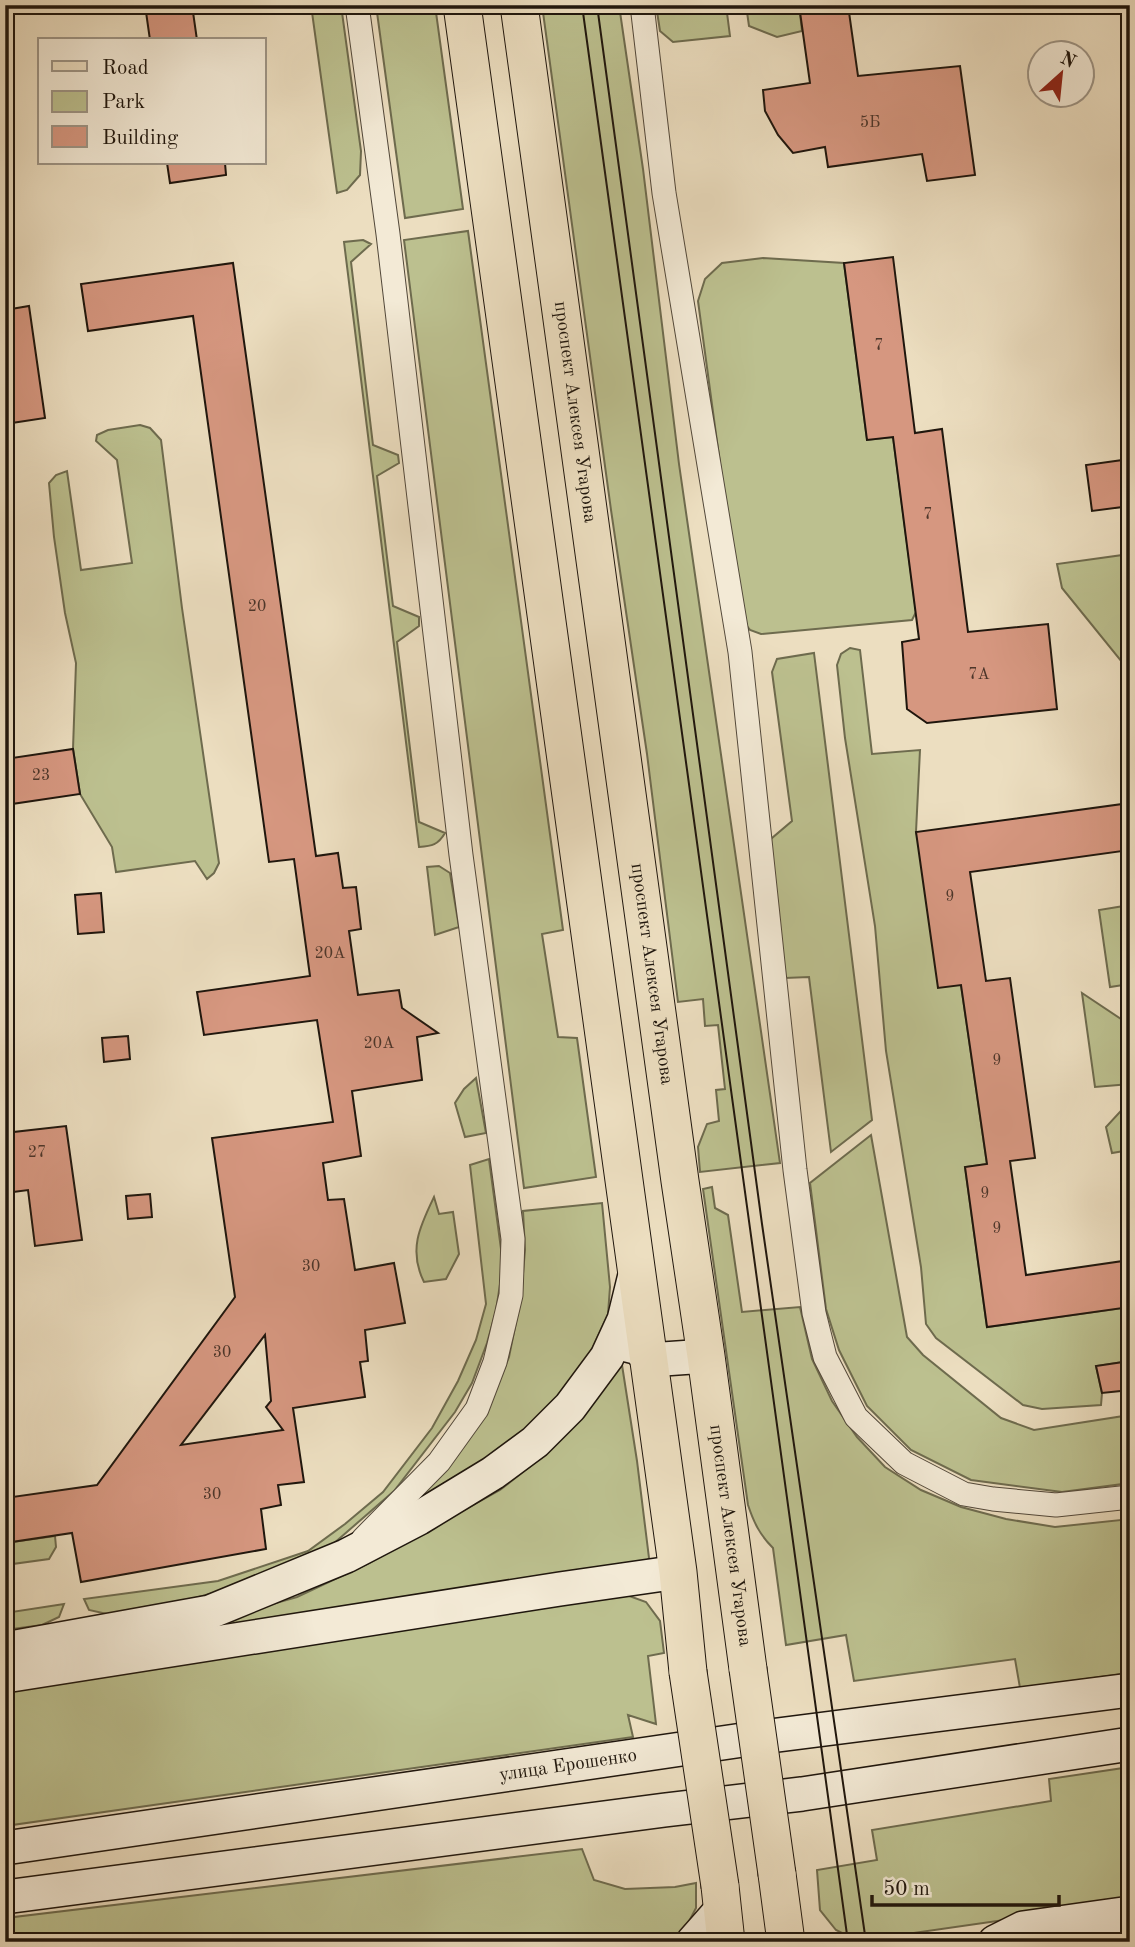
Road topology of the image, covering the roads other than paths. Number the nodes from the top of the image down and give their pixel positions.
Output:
1 (356, 5) edge
2 (462, 5) edge
3 (519, 5) edge
4 (642, 5) edge
5 (636, 1273) junction
6 (706, 1356) junction
7 (607, 1357) junction
8 (649, 1360) junction
9 (1130, 1497) edge
10 (346, 1556) junction
11 (678, 1572) junction
12 (5, 1649) edge
13 (5, 1676) edge
14 (1130, 1690) edge
15 (1130, 1744) edge
16 (13, 1845) edge
17 (5, 1898) edge
18 (723, 1912) edge
19 (1130, 1913) edge
20 (1130, 1940) edge
21 (693, 1942) edge
22 (786, 1942) edge
23 (995, 1942) edge
24 (1117, 1942) edge

1 - 10 street
2 - 5 main road
3 - 6 main road, проспект Алексея Угарова
4 - 9 street
5 - 7 main road
5 - 8 main road
6 - 8 main road
6 - 22 main road, проспект Алексея Угарова, bridge
7 - 8 main road
7 - 10 main road
8 - 11 main road
10 - 12 main road
11 - 13 main road
11 - 18 main road, bridge
14 - 16 main road, улица Ерошенко
15 - 17 main road
18 - 21 main road
19 - 23 main road
20 - 24 main road

